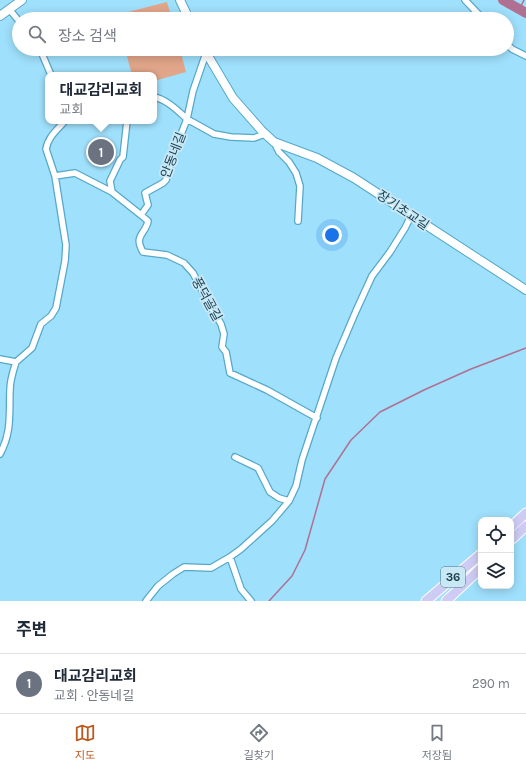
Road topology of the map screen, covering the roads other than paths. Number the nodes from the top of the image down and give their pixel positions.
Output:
1 (22, 0) edge
2 (180, 0) edge
3 (465, 0) edge
4 (9, 9) junction
5 (185, 12) edge
6 (476, 12) edge
7 (12, 13) edge
8 (0, 16) edge
9 (514, 50) edge
10 (43, 56) edge
11 (204, 56) edge
12 (208, 56) edge
13 (526, 56) edge
14 (50, 72) edge
15 (157, 98) edge
16 (188, 119) junction
17 (62, 124) edge
18 (127, 124) edge
19 (265, 134) junction
20 (274, 142) junction
21 (55, 176) junction
22 (112, 192) junction
23 (141, 214) junction
24 (411, 216) junction
25 (298, 221) dead end
26 (526, 290) edge
27 (0, 359) edge
28 (16, 362) junction
29 (317, 418) junction
30 (0, 454) edge
31 (234, 457) dead end
32 (289, 501) junction
33 (525, 514) edge
34 (514, 524) edge
35 (524, 528) edge
36 (514, 537) edge
37 (230, 557) junction
38 (478, 557) edge
39 (478, 571) edge
40 (146, 601) edge
41 (250, 601) edge
42 (426, 601) edge
43 (446, 601) edge

1 - 4 main road
2 - 5 main road
3 - 6 street
4 - 7 street
4 - 8 main road
9 - 13 street
10 - 14 street
11 - 16 street, 안동네길
12 - 19 main road, 장기초교길
15 - 16 street, 안동네길
16 - 19 street
16 - 23 street, 안동네길
17 - 21 street
18 - 22 street
19 - 20 main road, 장기초교길
20 - 24 main road, 장기초교길
20 - 25 street, 장기초교길
21 - 22 street
21 - 28 street
22 - 23 street
23 - 29 street, 풍덕골길
24 - 26 main road, 장기초교길
24 - 29 street
27 - 28 street
28 - 30 street
29 - 32 street
31 - 32 street
32 - 37 street
33 - 34 highway
35 - 36 highway
37 - 40 street
37 - 41 street
38 - 42 highway, 36
39 - 43 highway, 36

